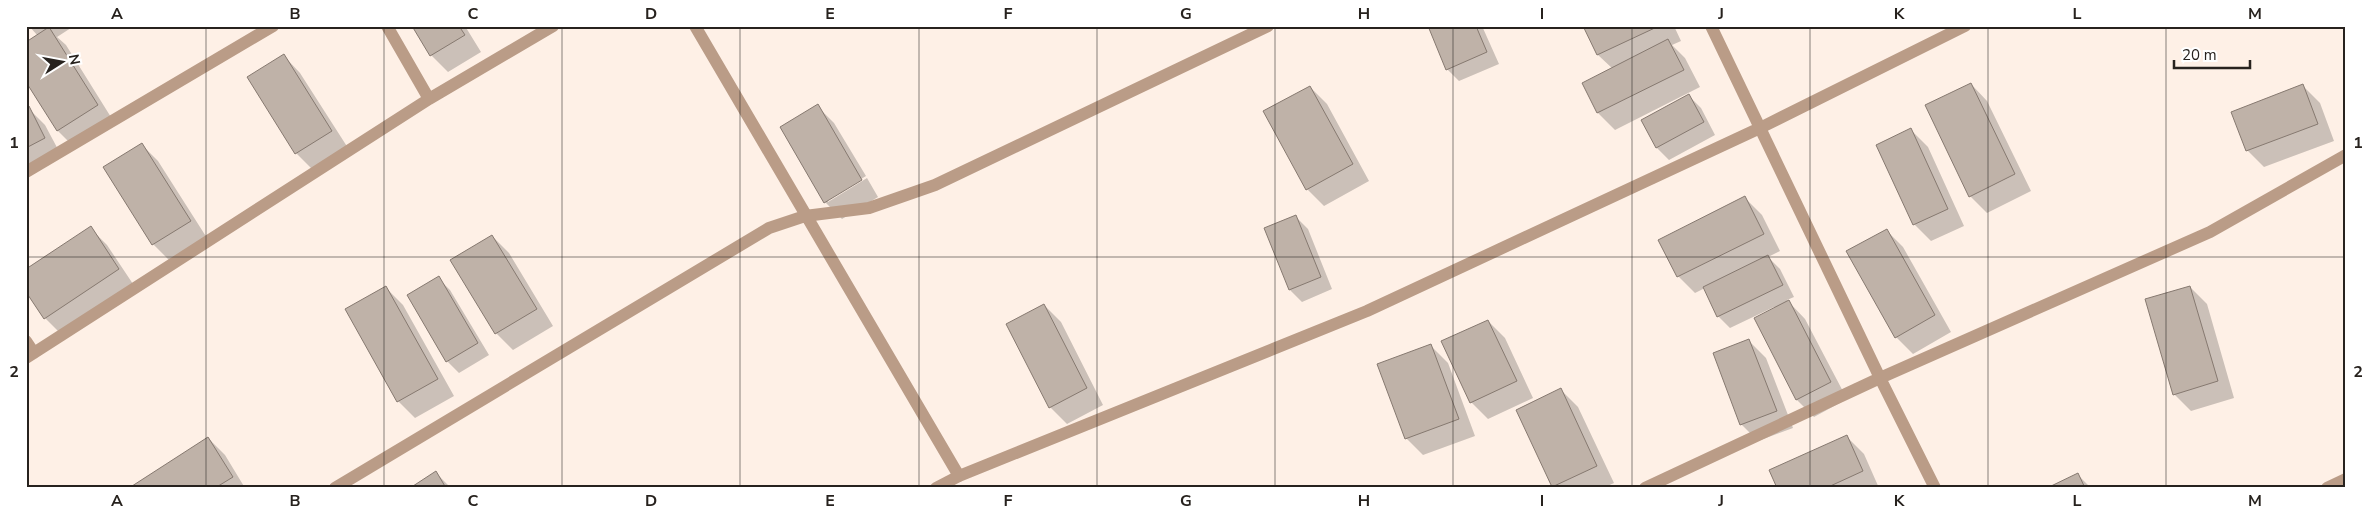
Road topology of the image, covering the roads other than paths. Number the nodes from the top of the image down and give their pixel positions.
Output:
1 (274, 26) edge
2 (387, 26) edge
3 (554, 26) edge
4 (695, 26) edge
5 (1268, 26) edge
6 (1710, 26) edge
7 (1965, 26) edge
8 (429, 99) junction
9 (1760, 128) junction
10 (2346, 155) edge
11 (26, 172) edge
12 (805, 216) junction
13 (26, 341) edge
14 (30, 355) edge
15 (1880, 378) junction
16 (959, 476) junction
17 (2346, 479) edge
18 (335, 488) edge
19 (936, 488) edge
20 (1645, 488) edge
21 (1936, 488) edge
22 (2327, 488) edge

1 - 11 street
2 - 8 street
3 - 8 street
4 - 12 street
5 - 12 street
6 - 9 street
7 - 9 street
8 - 14 street
9 - 15 street
9 - 16 street
10 - 15 street
12 - 16 street
12 - 18 street
13 - 14 street
15 - 20 street
15 - 21 street
16 - 19 street
17 - 22 street

